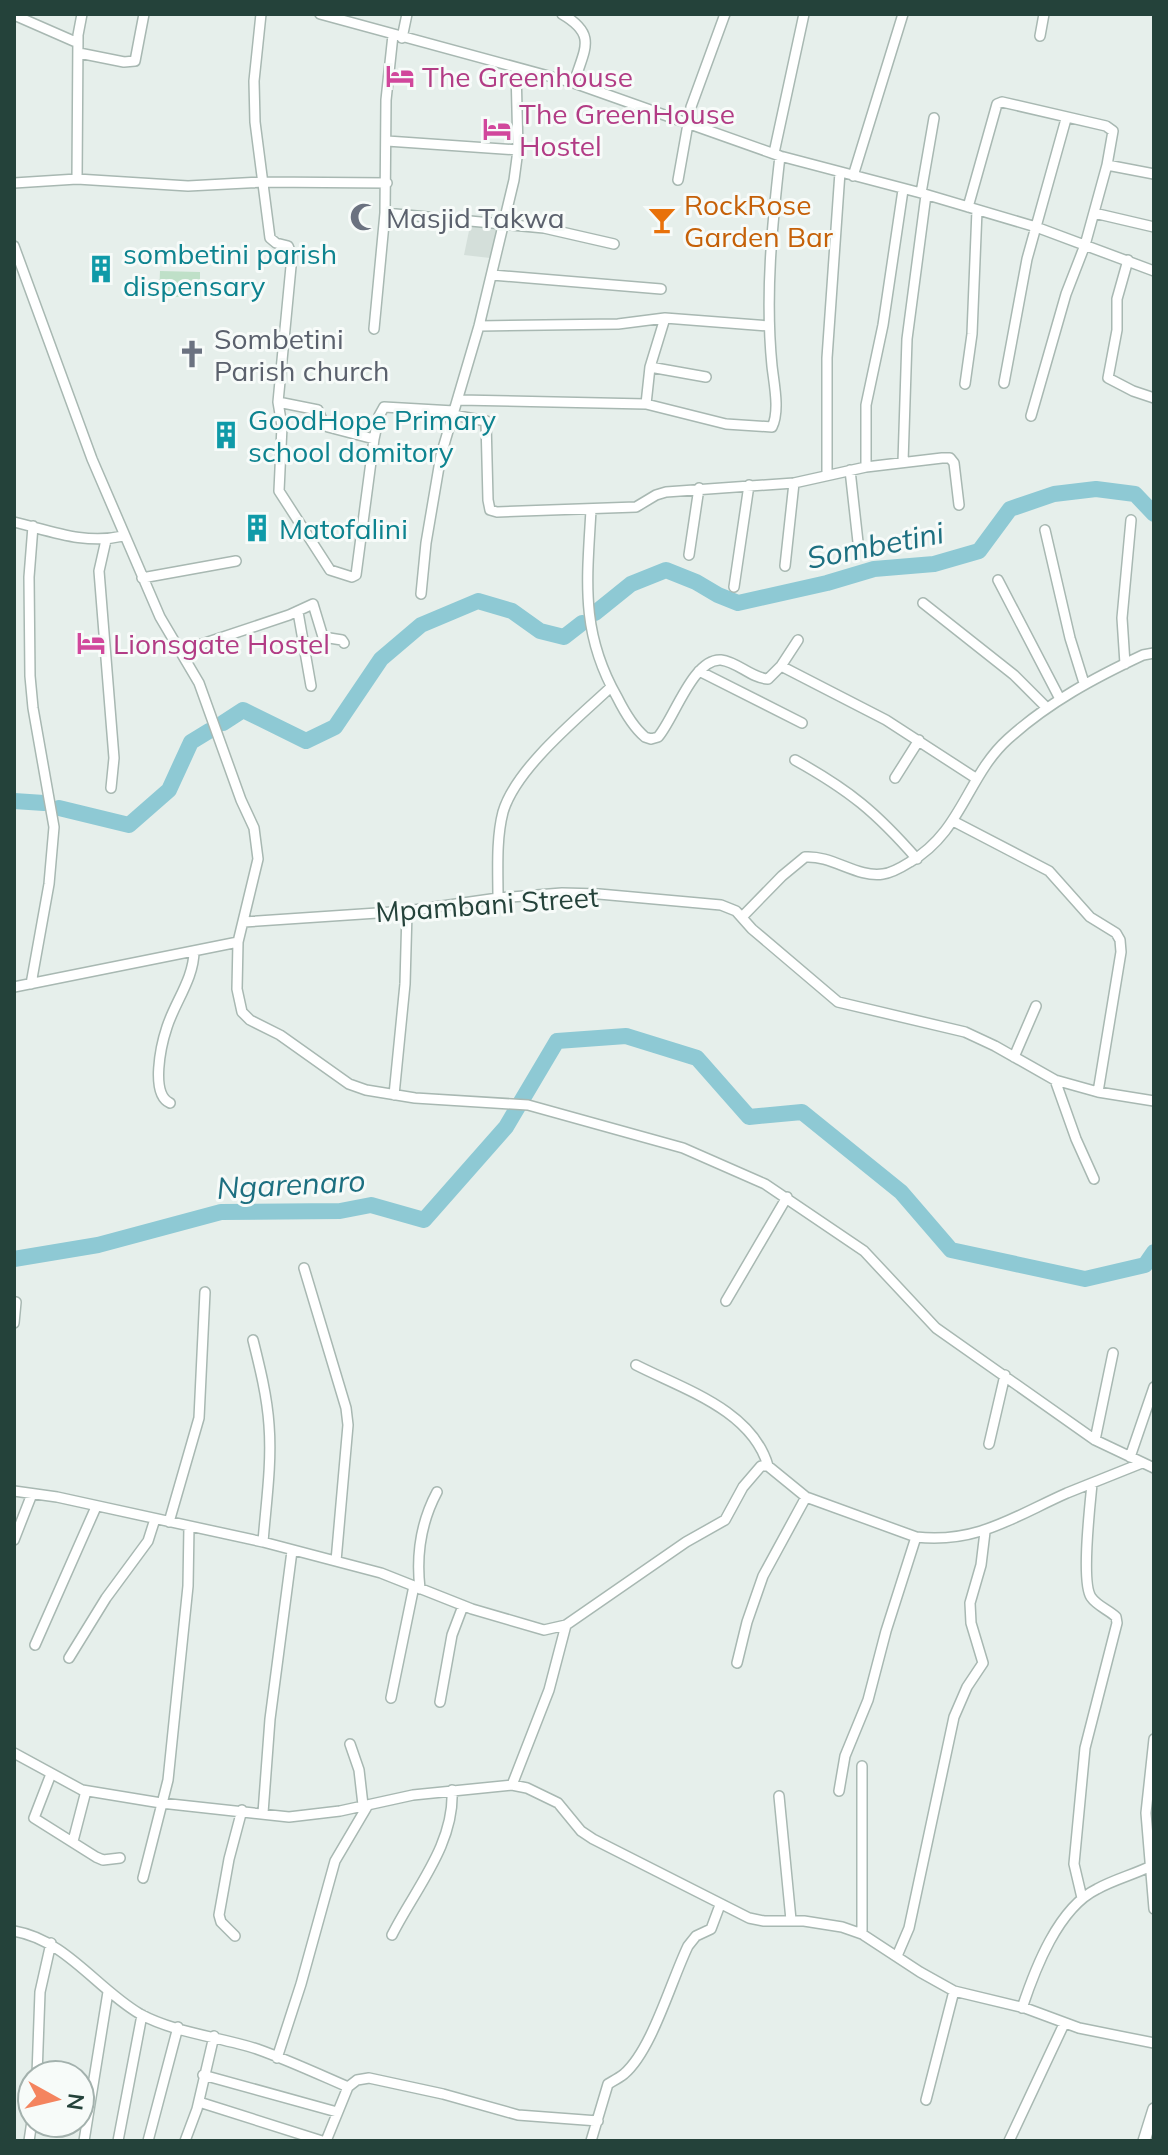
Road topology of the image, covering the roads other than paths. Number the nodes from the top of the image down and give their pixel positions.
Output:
1 (82, 14) edge
2 (144, 14) edge
3 (261, 14) edge
4 (320, 14) edge
5 (407, 14) edge
6 (562, 14) edge
7 (725, 14) edge
8 (804, 14) edge
9 (903, 14) edge
10 (1044, 14) edge
11 (14, 15) edge
12 (397, 36) junction
13 (1040, 36) dead end
14 (78, 48) junction
15 (516, 69) junction
16 (574, 83) junction
17 (934, 118) dead end
18 (1066, 119) junction
19 (687, 123) junction
20 (387, 141) junction
21 (518, 150) junction
22 (777, 154) junction
23 (1107, 165) junction
24 (840, 172) junction
25 (1154, 174) edge
26 (853, 176) junction
27 (77, 179) junction
28 (678, 180) dead end
29 (263, 182) junction
30 (14, 183) edge
31 (387, 183) junction
32 (903, 190) junction
33 (924, 194) junction
34 (973, 209) junction
35 (385, 213) junction
36 (1094, 213) junction
37 (504, 226) junction
38 (1036, 227) junction
39 (1154, 227) edge
40 (614, 244) dead end
41 (1085, 245) junction
42 (14, 246) edge
43 (1128, 260) junction
44 (1154, 271) edge
45 (492, 275) junction
46 (661, 289) dead end
47 (665, 318) junction
48 (479, 326) junction
49 (769, 326) junction
50 (374, 329) dead end
51 (650, 367) junction
52 (706, 377) dead end
53 (1004, 383) dead end
54 (965, 384) dead end
55 (1154, 398) edge
56 (459, 400) junction
57 (278, 402) junction
58 (646, 404) junction
59 (454, 413) junction
60 (1031, 416) dead end
61 (374, 439) junction
62 (903, 462) junction
63 (866, 467) junction
64 (850, 470) junction
65 (827, 475) junction
66 (794, 483) junction
67 (749, 485) junction
68 (699, 488) junction
69 (959, 505) dead end
70 (591, 510) junction
71 (1131, 520) dead end
72 (14, 522) edge
73 (33, 526) junction
74 (1045, 530) dead end
75 (123, 536) junction
76 (106, 540) junction
77 (858, 542) dead end
78 (689, 555) dead end
79 (236, 561) dead end
80 (785, 566) dead end
81 (142, 578) junction
82 (998, 580) dead end
83 (734, 587) dead end
84 (421, 594) dead end
85 (923, 603) dead end
86 (298, 612) junction
87 (798, 640) dead end
88 (344, 643) dead end
89 (181, 651) junction
90 (1154, 653) edge
91 (1125, 664) junction
92 (781, 666) junction
93 (699, 671) junction
94 (1084, 683) junction
95 (311, 686) dead end
96 (611, 687) junction
97 (1060, 699) junction
98 (1047, 708) junction
99 (802, 723) dead end
100 (919, 740) junction
101 (795, 760) dead end
102 (895, 778) dead end
103 (977, 779) junction
104 (111, 788) dead end
105 (953, 821) junction
106 (917, 859) junction
107 (498, 898) junction
108 (407, 911) junction
109 (743, 916) junction
110 (244, 922) junction
111 (238, 942) junction
112 (194, 951) junction
113 (31, 984) junction
114 (14, 987) edge
115 (1036, 1006) dead end
116 (1014, 1057) junction
117 (1055, 1080) junction
118 (1098, 1092) junction
119 (394, 1095) junction
120 (1154, 1101) edge
121 (170, 1103) dead end
122 (1094, 1179) dead end
123 (787, 1197) junction
124 (304, 1268) dead end
125 (205, 1292) dead end
126 (726, 1301) dead end
127 (16, 1302) edge
128 (14, 1323) edge
129 (253, 1340) dead end
130 (1113, 1353) dead end
131 (636, 1365) dead end
132 (1005, 1375) junction
133 (1154, 1387) edge
134 (1095, 1440) junction
135 (989, 1444) dead end
136 (1130, 1457) junction
137 (1142, 1463) junction
138 (768, 1466) junction
139 (1154, 1468) edge
140 (1092, 1484) junction
141 (14, 1491) edge
142 (437, 1492) dead end
143 (32, 1494) junction
144 (806, 1497) junction
145 (96, 1507) junction
146 (155, 1519) junction
147 (169, 1522) junction
148 (189, 1526) junction
149 (985, 1532) junction
150 (916, 1537) junction
151 (14, 1540) edge
152 (263, 1542) junction
153 (292, 1551) junction
154 (336, 1561) junction
155 (417, 1587) junction
156 (463, 1606) junction
157 (566, 1625) junction
158 (35, 1645) dead end
159 (69, 1658) dead end
160 (737, 1663) dead end
161 (391, 1698) dead end
162 (440, 1702) dead end
163 (1154, 1739) edge
164 (350, 1744) dead end
165 (14, 1753) edge
166 (862, 1766) dead end
167 (51, 1774) junction
168 (512, 1785) junction
169 (452, 1790) junction
170 (86, 1791) junction
171 (839, 1791) dead end
172 (779, 1796) dead end
173 (161, 1803) junction
174 (366, 1805) junction
175 (242, 1810) junction
176 (263, 1813) junction
177 (73, 1841) junction
178 (120, 1858) dead end
179 (1149, 1867) junction
180 (143, 1878) dead end
181 (1082, 1898) junction
182 (720, 1905) junction
183 (1154, 1909) edge
184 (791, 1920) junction
185 (14, 1931) edge
186 (862, 1934) junction
187 (392, 1935) dead end
188 (235, 1936) dead end
189 (51, 1943) junction
190 (897, 1956) junction
191 (954, 1991) junction
192 (108, 1992) junction
193 (1022, 2008) junction
194 (142, 2015) junction
195 (1064, 2024) junction
196 (178, 2027) junction
197 (214, 2036) junction
198 (1154, 2043) edge
199 (277, 2058) junction
200 (38, 2059) edge
201 (203, 2075) junction
202 (348, 2087) junction
203 (926, 2100) dead end
204 (199, 2102) junction
205 (1154, 2109) edge
206 (337, 2112) junction
207 (598, 2121) junction
208 (84, 2141) edge
209 (118, 2141) edge
210 (148, 2141) edge
211 (185, 2141) edge
212 (324, 2141) edge
213 (591, 2141) edge
214 (1009, 2141) edge
215 (1144, 2141) edge

1 - 14 street
2 - 14 street
3 - 29 street
4 - 12 street
5 - 12 street
6 - 16 street
7 - 19 street
8 - 22 street
9 - 26 street
10 - 13 street
11 - 14 street
12 - 15 street
12 - 20 street
14 - 27 street
15 - 16 street
15 - 21 street
16 - 19 street
17 - 33 street
18 - 23 street
18 - 34 street
18 - 38 street
19 - 22 street
19 - 28 street
20 - 21 street
20 - 31 street
21 - 37 street
22 - 24 street
22 - 49 street
23 - 25 street
23 - 36 street
24 - 26 street
24 - 65 street
26 - 32 street
27 - 29 street
27 - 30 street
29 - 31 street
29 - 57 street
31 - 35 street
32 - 33 street
32 - 63 street
33 - 34 street
33 - 62 street
34 - 38 street
34 - 54 street
35 - 37 street
35 - 50 street
36 - 39 street
36 - 41 street
37 - 40 street
37 - 45 street
38 - 41 street
38 - 53 street
41 - 43 street
41 - 60 street
42 - 75 street
43 - 44 street
43 - 55 street
45 - 46 street
45 - 48 street
47 - 48 street
47 - 49 street
47 - 51 street
48 - 56 street
49 - 58 street
51 - 52 street
51 - 58 street
56 - 58 street
56 - 59 street
57 - 61 street
57 - 61 street
59 - 61 street
59 - 70 street
59 - 84 street
62 - 63 street
62 - 69 street
63 - 64 street
64 - 65 street
64 - 77 street
65 - 66 street
66 - 67 street
66 - 80 street
67 - 68 street
67 - 83 street
68 - 70 street
68 - 78 street
70 - 96 street
71 - 91 street
72 - 73 street
73 - 76 street
73 - 113 street
74 - 94 street
75 - 76 street
75 - 81 street
76 - 104 street
79 - 81 street
81 - 89 street
82 - 97 street
85 - 98 street
86 - 88 street
86 - 89 street
86 - 95 street
87 - 92 street
89 - 110 street
90 - 91 street
91 - 94 street
92 - 93 street
92 - 100 street
93 - 96 street
93 - 99 street
94 - 97 street
96 - 107 street
97 - 98 street
98 - 103 street
100 - 102 street
100 - 103 street
101 - 106 street
103 - 105 street
105 - 106 street
105 - 118 street
106 - 109 street
107 - 108 street, Mpambani Street
107 - 109 street, Mpambani Street
108 - 110 street, Mpambani Street
108 - 119 street
109 - 116 street, Mpambani Street
110 - 111 street
111 - 112 street
111 - 119 street
112 - 113 street
112 - 121 street
113 - 114 street
115 - 116 street
116 - 117 street, Mpambani Street
117 - 118 street, Mpambani Street
117 - 122 street
118 - 120 street, Mpambani Street
119 - 123 street
123 - 126 street
123 - 132 street
124 - 154 street
125 - 147 street
127 - 128 street
129 - 152 street
130 - 134 street
131 - 138 street
132 - 134 street
132 - 135 street
133 - 136 street
134 - 136 street
136 - 137 street
137 - 139 street
137 - 140 street
138 - 144 street
138 - 157 street
140 - 149 street
140 - 181 street
141 - 143 street
142 - 155 street
143 - 145 street
143 - 151 street
144 - 150 street
144 - 160 street
145 - 146 street
145 - 158 street
146 - 147 street
146 - 159 street
147 - 148 street
148 - 152 street
148 - 173 street
149 - 150 street
149 - 190 street
150 - 171 street
152 - 153 street
153 - 154 street
153 - 176 street
154 - 155 street
155 - 156 street
155 - 161 street
156 - 157 street
156 - 162 street
157 - 168 street
163 - 179 street
164 - 174 street
165 - 167 street
166 - 186 street
167 - 170 street
167 - 177 street
168 - 169 street
168 - 182 street
169 - 174 street
169 - 187 street
170 - 173 street
170 - 177 street
172 - 184 street
173 - 175 street
173 - 180 street
174 - 176 street
174 - 199 street
175 - 176 street
175 - 188 street
177 - 178 street
179 - 181 street
179 - 183 street
181 - 193 street
182 - 184 street
182 - 207 street
184 - 186 street
185 - 189 street
186 - 190 street
189 - 192 street
189 - 200 street
190 - 191 street
191 - 193 street
191 - 203 street
192 - 194 street
192 - 208 street
193 - 195 street
194 - 196 street
194 - 209 street
195 - 198 street
195 - 214 street
196 - 197 street
196 - 210 street
197 - 199 street
197 - 201 street
199 - 202 street
201 - 204 street
201 - 206 street
202 - 206 street
202 - 207 street
204 - 211 street
204 - 212 street
205 - 215 street
206 - 212 street
207 - 213 street

